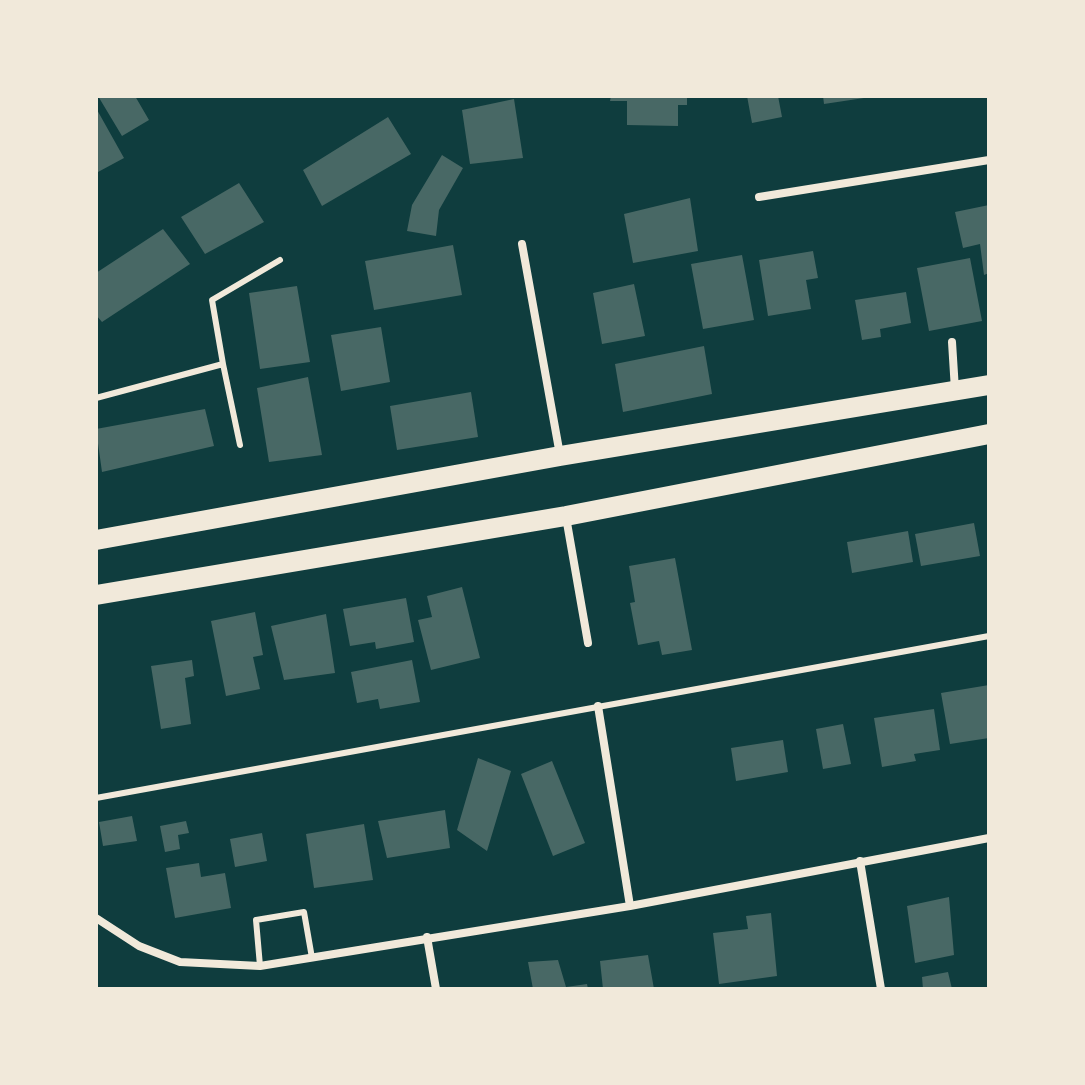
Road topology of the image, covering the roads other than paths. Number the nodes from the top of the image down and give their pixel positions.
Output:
1 (989, 160) edge
2 (759, 197) dead end
3 (522, 244) dead end
4 (280, 260) dead end
5 (952, 342) dead end
6 (223, 364) junction
7 (989, 385) edge
8 (955, 391) junction
9 (96, 398) edge
10 (989, 434) edge
11 (240, 445) dead end
12 (560, 456) junction
13 (566, 516) junction
14 (96, 540) edge
15 (96, 595) edge
16 (989, 636) edge
17 (588, 643) dead end
18 (598, 706) junction
19 (96, 798) edge
20 (989, 838) edge
21 (860, 861) junction
22 (630, 906) junction
23 (96, 918) edge
24 (427, 937) junction
25 (312, 958) junction
26 (260, 966) junction
27 (436, 989) edge
28 (881, 989) edge

1 - 2 street
3 - 12 street
4 - 6 lane
5 - 8 street
6 - 9 lane
6 - 11 lane
7 - 8 main road
8 - 12 main road
10 - 13 main road
12 - 14 main road
13 - 15 main road
13 - 17 street
16 - 18 lane
18 - 19 lane
18 - 22 street
20 - 21 street
21 - 22 street
21 - 28 street
22 - 24 street
23 - 26 street
24 - 25 street
24 - 27 street
25 - 26 street
25 - 26 lane

